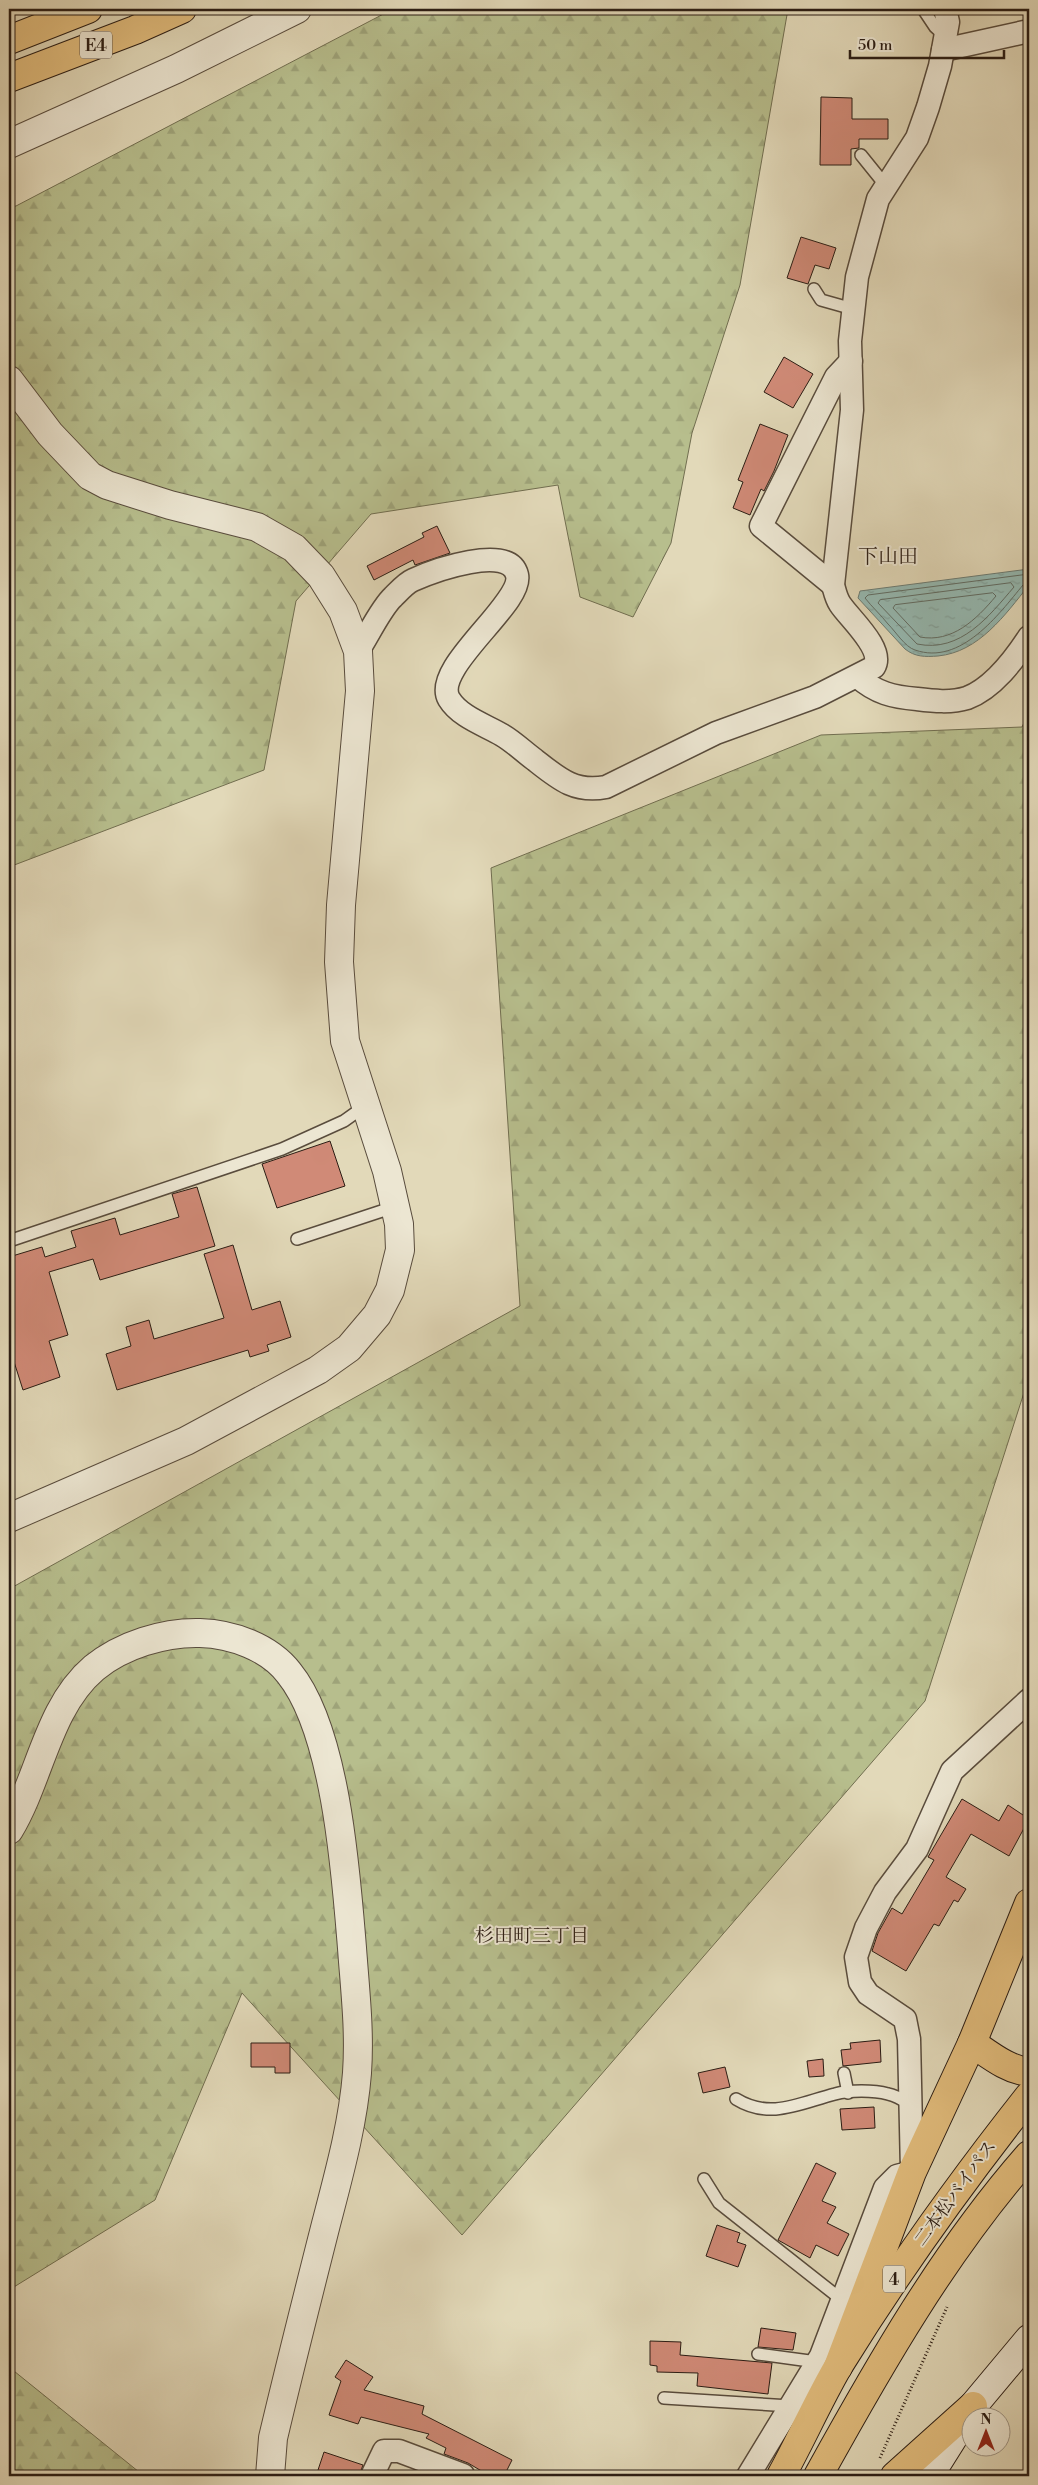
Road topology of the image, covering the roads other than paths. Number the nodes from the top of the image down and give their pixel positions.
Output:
1 (88, 9) edge
2 (182, 9) edge
3 (297, 9) edge
4 (923, 9) edge
5 (946, 9) edge
6 (1029, 31) edge
7 (9, 40) edge
8 (944, 43) junction
9 (9, 78) edge
10 (9, 144) edge
11 (861, 155) dead end
12 (886, 186) junction
13 (814, 289) dead end
14 (854, 308) junction
15 (850, 361) junction
16 (9, 380) edge
17 (833, 585) junction
18 (1029, 637) edge
19 (358, 651) junction
20 (858, 678) junction
21 (365, 1106) junction
22 (394, 1207) junction
23 (297, 1239) dead end
24 (9, 1241) edge
25 (9, 1518) edge
26 (1029, 1700) edge
27 (9, 1830) edge
28 (1029, 1903) edge
29 (972, 2043) junction
30 (1029, 2072) edge
31 (844, 2073) dead end
32 (848, 2093) junction
33 (1029, 2096) edge
34 (736, 2099) dead end
35 (909, 2104) junction
36 (1029, 2155) edge
37 (912, 2172) junction
38 (704, 2179) dead end
39 (842, 2300) junction
40 (1029, 2339) edge
41 (758, 2354) dead end
42 (828, 2364) junction
43 (664, 2398) dead end
44 (790, 2406) junction
45 (973, 2406) junction
46 (887, 2469) edge
47 (463, 2475) dead end
48 (270, 2476) edge
49 (372, 2476) edge
50 (748, 2476) edge
51 (782, 2476) edge
52 (818, 2476) edge
53 (929, 2476) edge

1 - 7 highway, E4
2 - 9 highway, E4
3 - 10 street
4 - 8 lane
5 - 8 street
6 - 8 street
8 - 12 street
11 - 12 lane
12 - 14 street
13 - 14 lane
14 - 15 street
15 - 17 street
15 - 17 street
16 - 19 street
17 - 20 street
18 - 20 street
19 - 20 street
19 - 21 street
21 - 22 street
21 - 24 lane
22 - 23 lane
22 - 25 street
26 - 35 street
27 - 48 street
28 - 29 highway
29 - 30 highway
29 - 37 highway
31 - 32 lane
32 - 34 lane
32 - 35 lane
33 - 42 highway, 二本松バイパス / 4
35 - 37 street
36 - 52 highway, 二本松バイパス / 4
37 - 39 street
37 - 42 highway
38 - 39 lane
39 - 42 street
40 - 45 street
41 - 42 lane
42 - 44 street
42 - 51 highway, 二本松バイパス / 4
43 - 44 lane
44 - 50 street
45 - 46 highway
45 - 53 street
47 - 49 street

